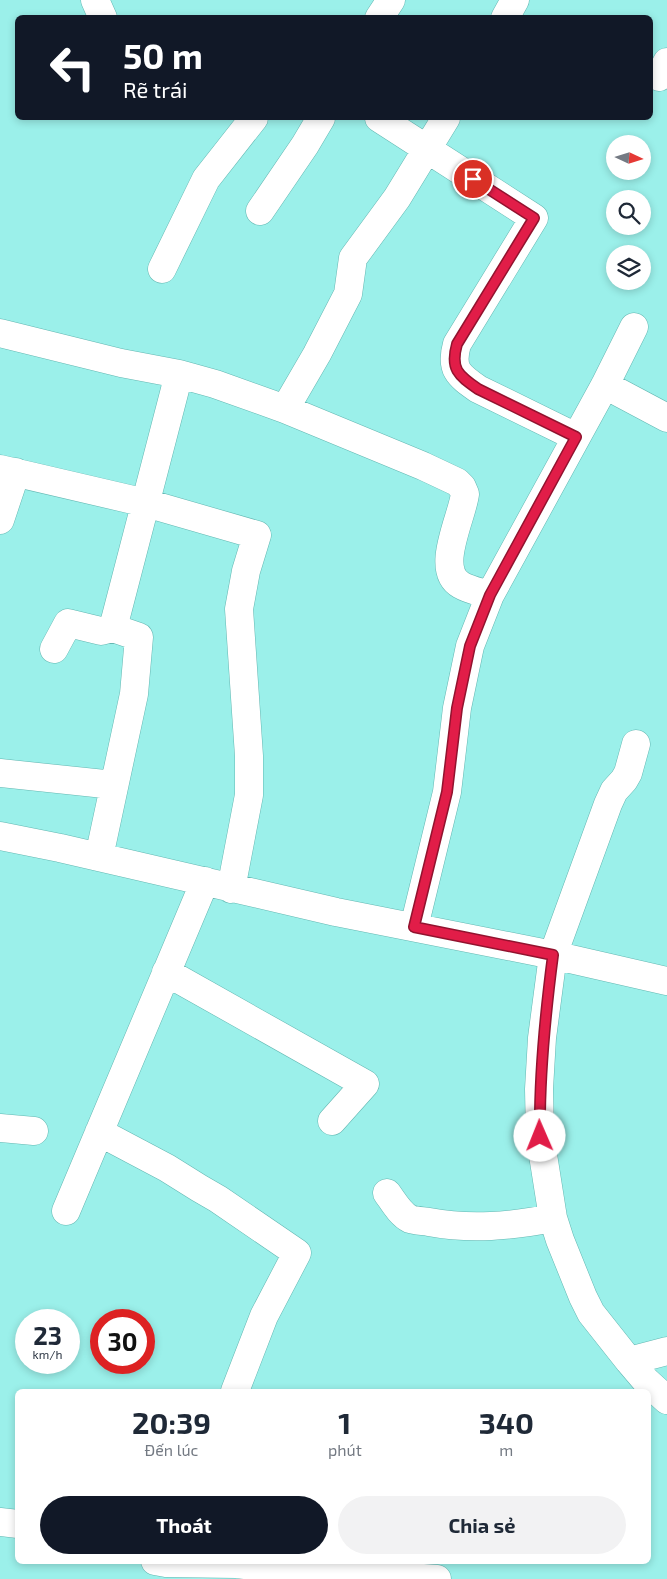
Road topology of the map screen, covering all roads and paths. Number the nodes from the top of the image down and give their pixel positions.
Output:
1 (95, 0) edge
2 (391, 0) edge
3 (515, 0) edge
4 (102, 15) edge
5 (381, 15) edge
6 (506, 15) edge
7 (252, 120) edge
8 (320, 120) edge
9 (382, 120) edge
10 (445, 120) edge
11 (428, 149) junction
12 (260, 211) dead end
13 (162, 269) dead end
14 (634, 327) dead end
15 (0, 333) edge
16 (179, 374) junction
17 (605, 385) junction
18 (285, 408) junction
19 (667, 418) edge
20 (576, 437) junction
21 (8, 471) edge
22 (146, 503) junction
23 (0, 520) edge
24 (490, 595) junction
25 (113, 628) junction
26 (54, 649) dead end
27 (636, 744) dead end
28 (0, 773) edge
29 (114, 785) junction
30 (0, 836) edge
31 (99, 857) junction
32 (206, 881) junction
33 (232, 889) junction
34 (414, 927) junction
35 (553, 955) junction
36 (166, 972) junction
37 (667, 981) edge
38 (332, 1121) dead end
39 (0, 1128) edge
40 (34, 1131) dead end
41 (99, 1132) junction
42 (387, 1193) dead end
43 (66, 1211) dead end
44 (553, 1218) junction
45 (667, 1351) edge
46 (629, 1361) junction
47 (236, 1389) edge
48 (667, 1400) edge
49 (0, 1522) edge
50 (15, 1524) edge
51 (211, 1564) edge
52 (244, 1564) edge
53 (160, 1568) edge
54 (438, 1579) edge

1 - 4 street
2 - 5 street
3 - 6 street
7 - 13 street
8 - 12 street
9 - 11 street
10 - 11 street
11 - 18 street
11 - 20 street
14 - 17 street
15 - 16 street
16 - 18 street
16 - 22 street
17 - 19 street
17 - 20 street
18 - 24 street
20 - 24 street
21 - 22 street
21 - 23 street
22 - 25 street
22 - 33 street
24 - 34 street
25 - 26 street
25 - 29 street
27 - 35 street
28 - 29 street
29 - 31 street
30 - 31 street
31 - 32 street
32 - 33 street
32 - 36 street
33 - 34 street
34 - 35 street
35 - 37 street
35 - 44 street
36 - 38 street
36 - 41 street
39 - 40 street
41 - 43 street
41 - 47 street
42 - 44 street
44 - 46 street
45 - 46 street
46 - 48 street
49 - 50 street
51 - 53 street
52 - 54 street

